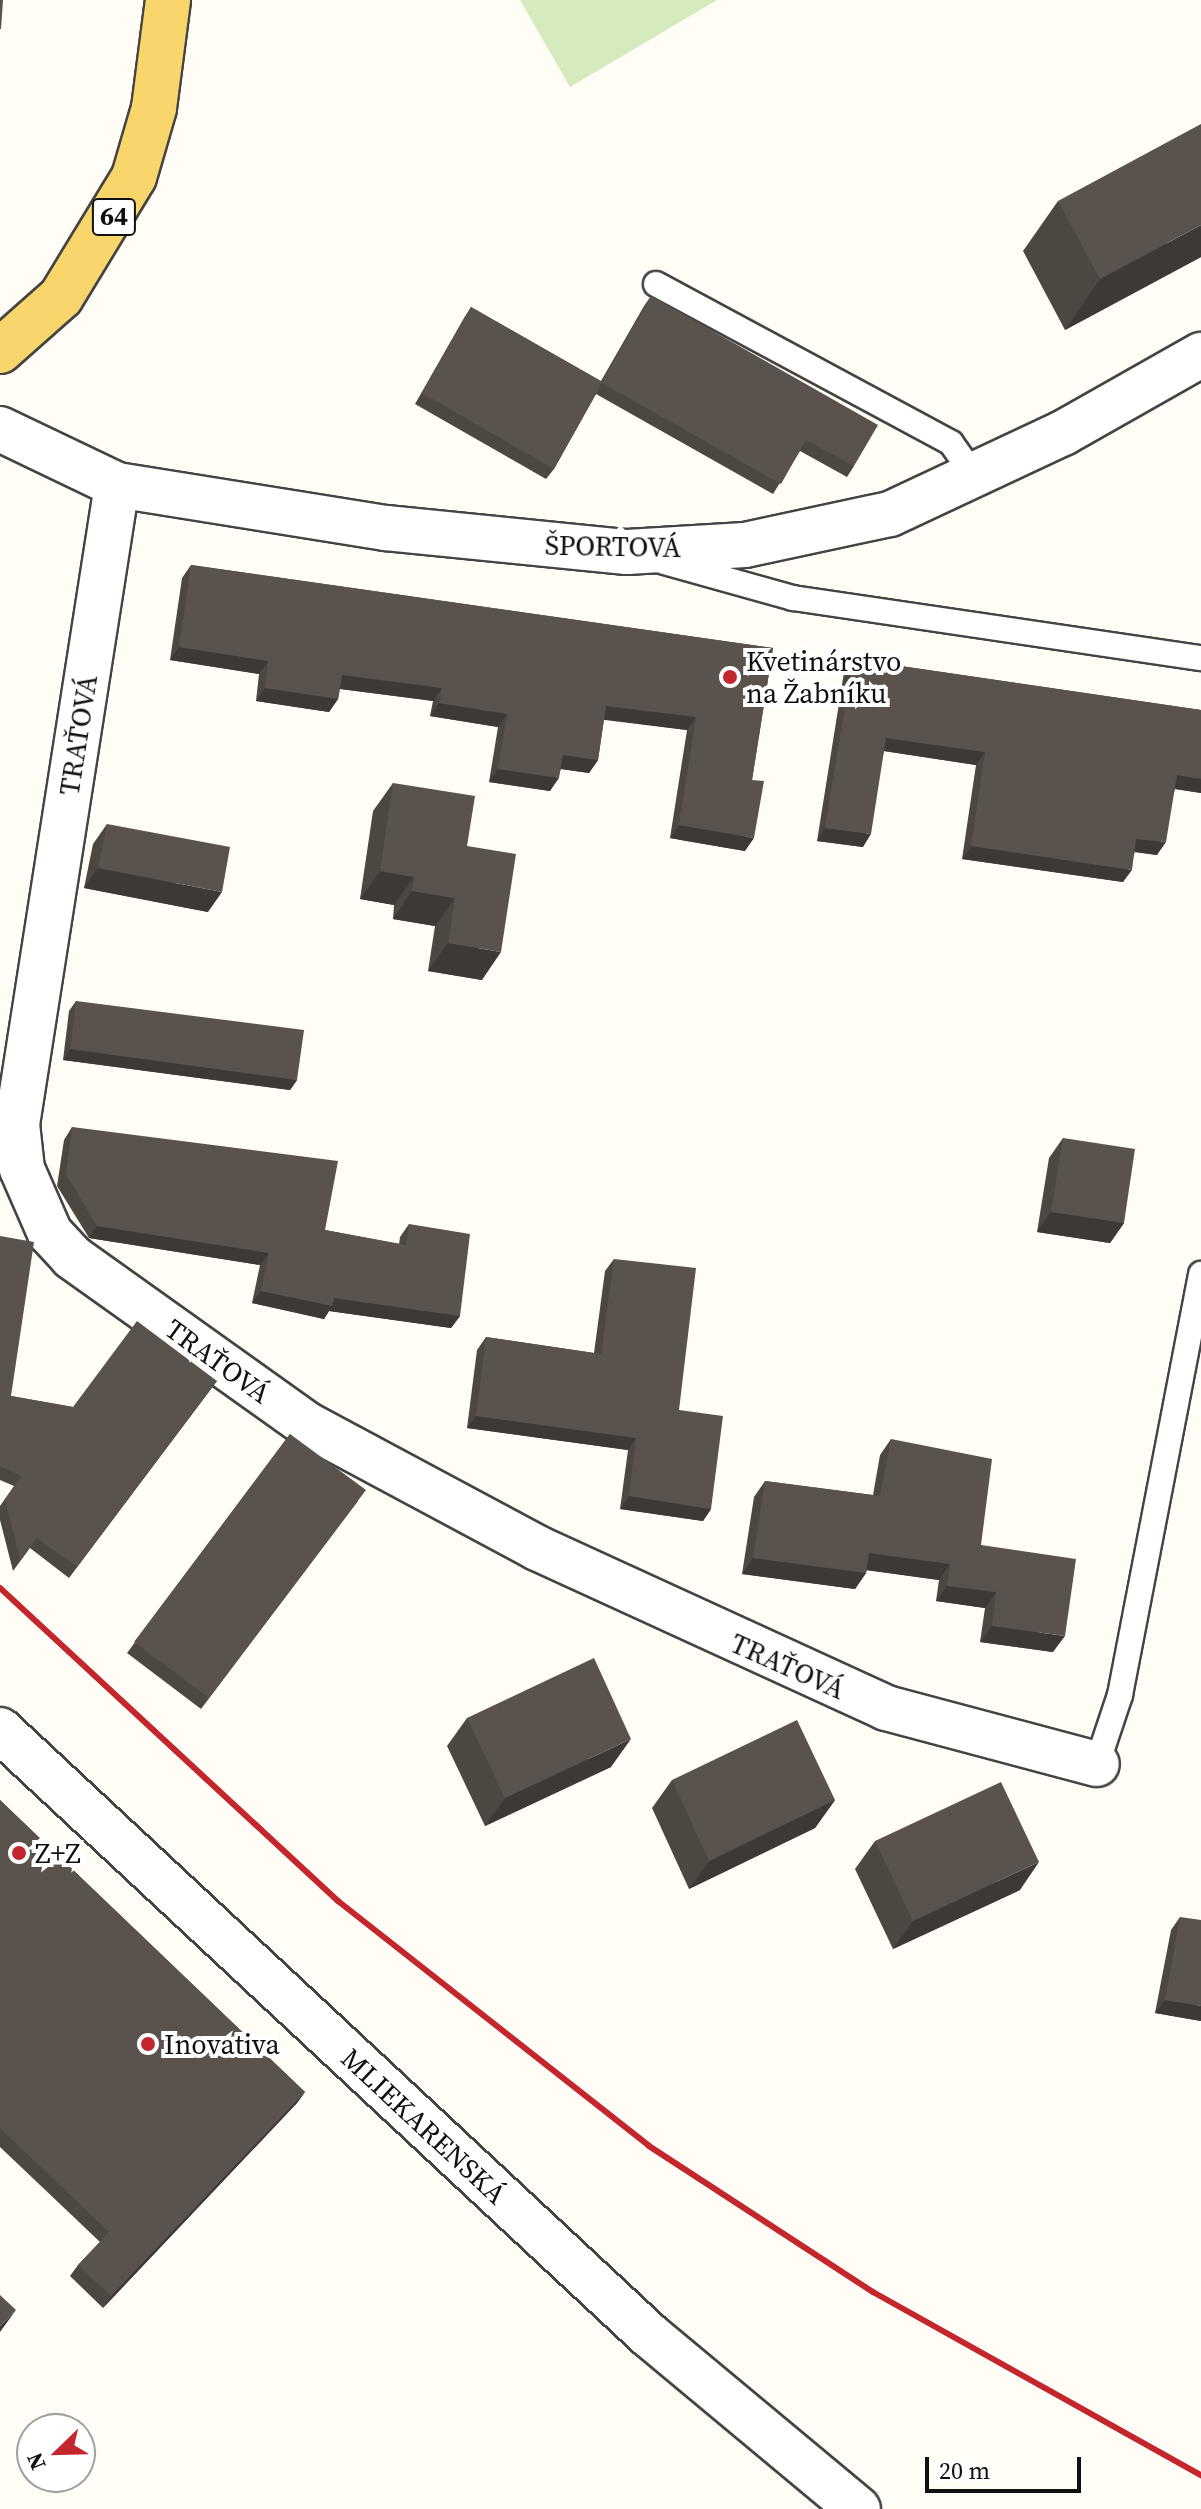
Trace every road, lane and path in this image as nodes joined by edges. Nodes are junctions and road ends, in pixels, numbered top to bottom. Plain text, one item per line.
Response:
1 (168, 0) edge
2 (656, 284) dead end
3 (0, 351) edge
4 (1201, 355) edge
5 (0, 429) edge
6 (976, 478) junction
7 (117, 485) junction
8 (627, 552) junction
9 (1201, 658) edge
10 (1201, 1274) edge
11 (0, 1730) edge
12 (1097, 1764) joint
13 (858, 2509) edge

1 - 3 main road, 64
2 - 6 lane
4 - 6 street, ŠPORTOVÁ
5 - 7 street, ŠPORTOVÁ
6 - 8 street, ŠPORTOVÁ
7 - 8 street, ŠPORTOVÁ
7 - 12 street, TRAŤOVÁ
8 - 9 lane
10 - 12 lane
11 - 13 street, MLIEKARENSKÁ

